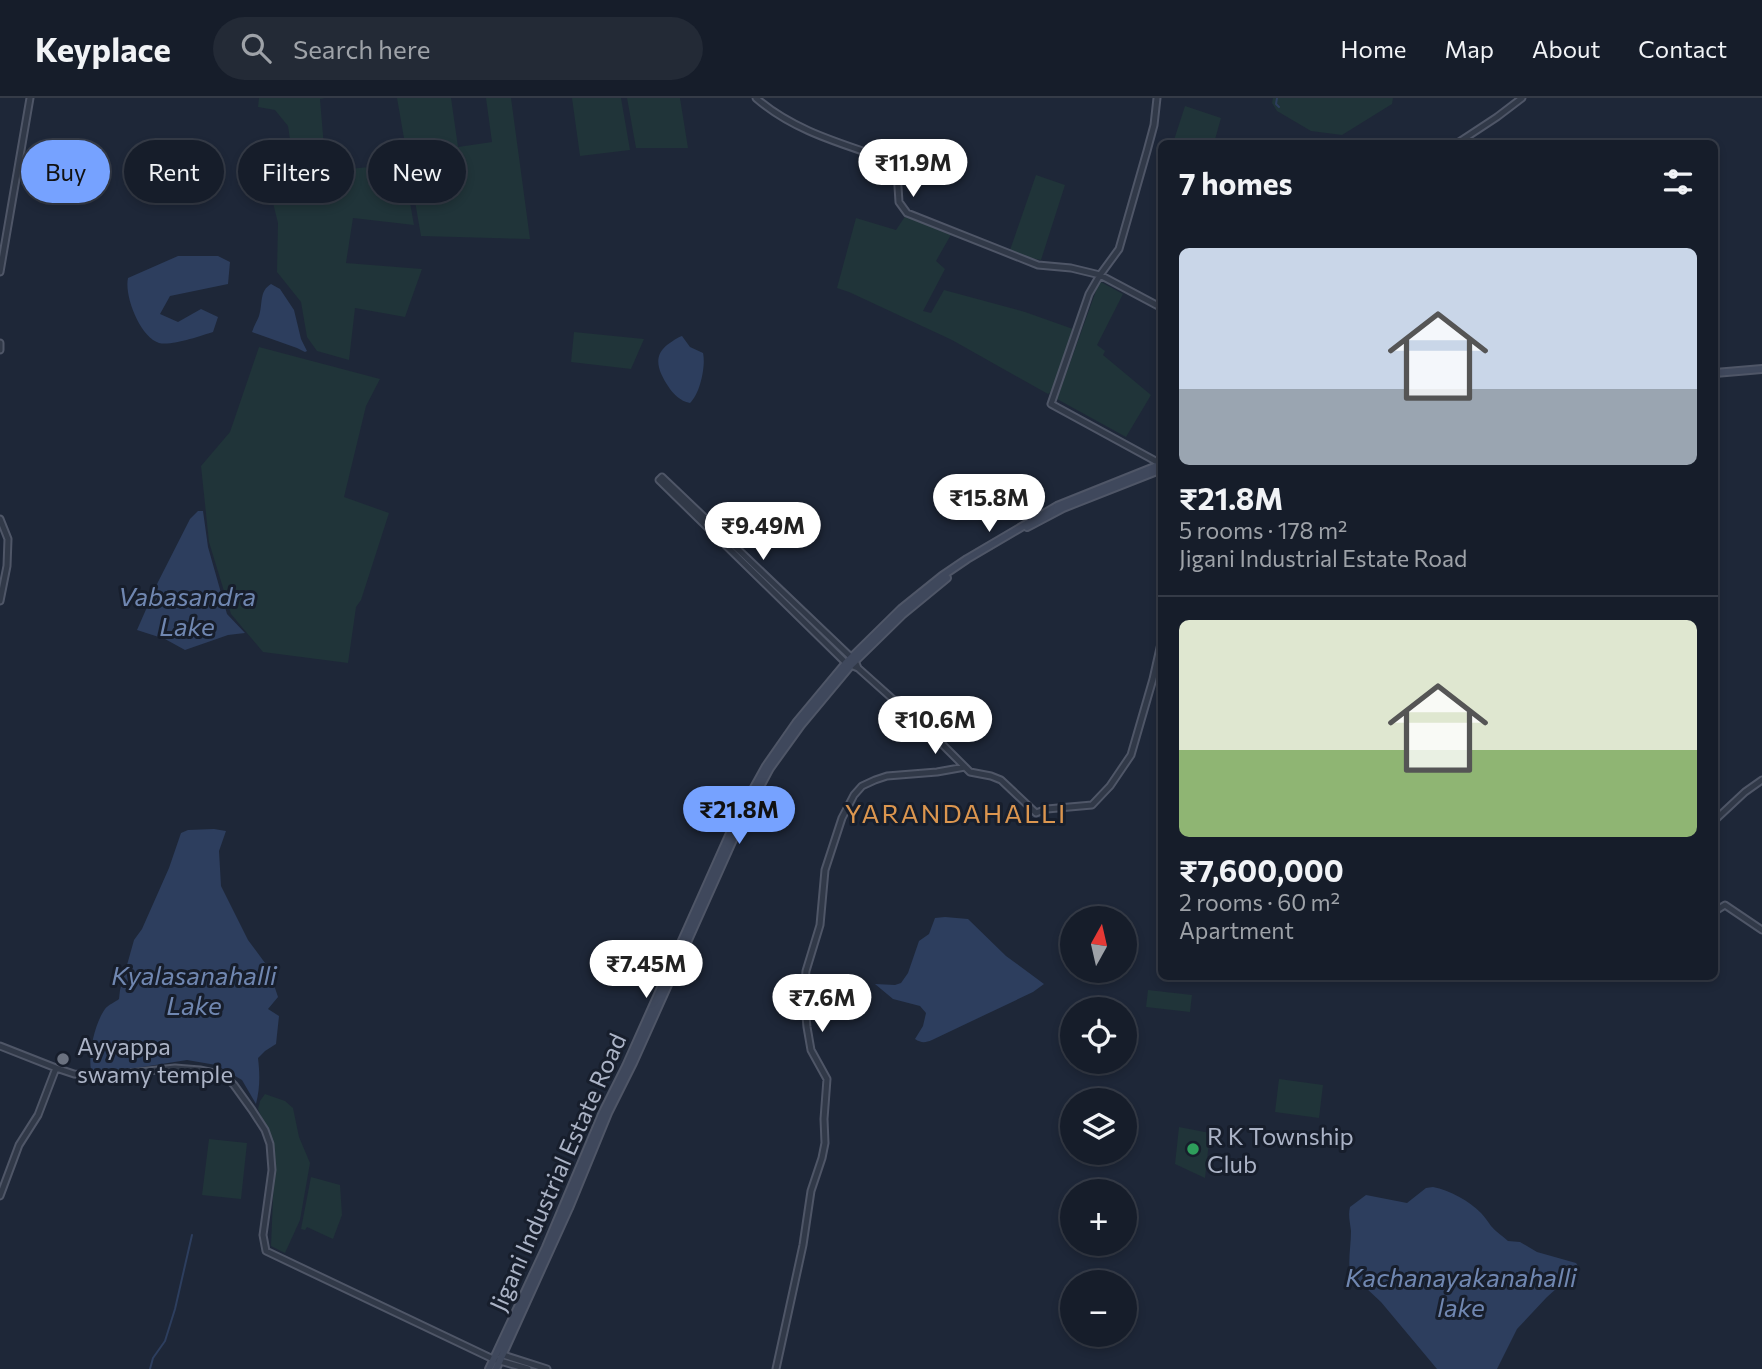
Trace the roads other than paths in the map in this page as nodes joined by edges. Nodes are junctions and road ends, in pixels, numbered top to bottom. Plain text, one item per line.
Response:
1 (30, 98) edge
2 (756, 98) edge
3 (1157, 98) edge
4 (1522, 98) edge
5 (1462, 140) edge
6 (0, 272) edge
7 (1100, 275) junction
8 (1158, 306) edge
9 (0, 343) edge
10 (0, 350) edge
11 (1762, 369) edge
12 (1718, 373) edge
13 (1158, 464) edge
14 (1158, 468) edge
15 (661, 479) dead end
16 (0, 519) edge
17 (0, 601) edge
18 (1158, 657) edge
19 (852, 663) junction
20 (965, 767) junction
21 (1762, 780) edge
22 (1718, 817) edge
23 (1718, 909) edge
24 (1762, 930) edge
25 (0, 1046) edge
26 (56, 1068) junction
27 (0, 1196) edge
28 (496, 1356) junction
29 (489, 1369) edge
30 (496, 1369) edge
31 (528, 1369) edge
32 (547, 1369) edge
33 (776, 1369) edge

1 - 6 street
2 - 7 street
3 - 7 street
4 - 5 street
7 - 8 street
7 - 13 street
9 - 10 street
11 - 12 main road
14 - 19 main road, Jigani Industrial Estate Road
15 - 19 street
16 - 17 street
18 - 20 street
19 - 20 street
19 - 28 main road, Jigani Industrial Estate Road
20 - 33 street
21 - 22 street
23 - 24 street
25 - 26 street
26 - 27 street
26 - 28 street
28 - 29 main road, Jigani Industrial Estate Road
28 - 30 main road, Jigani Industrial Estate Road
28 - 31 street
28 - 32 street

